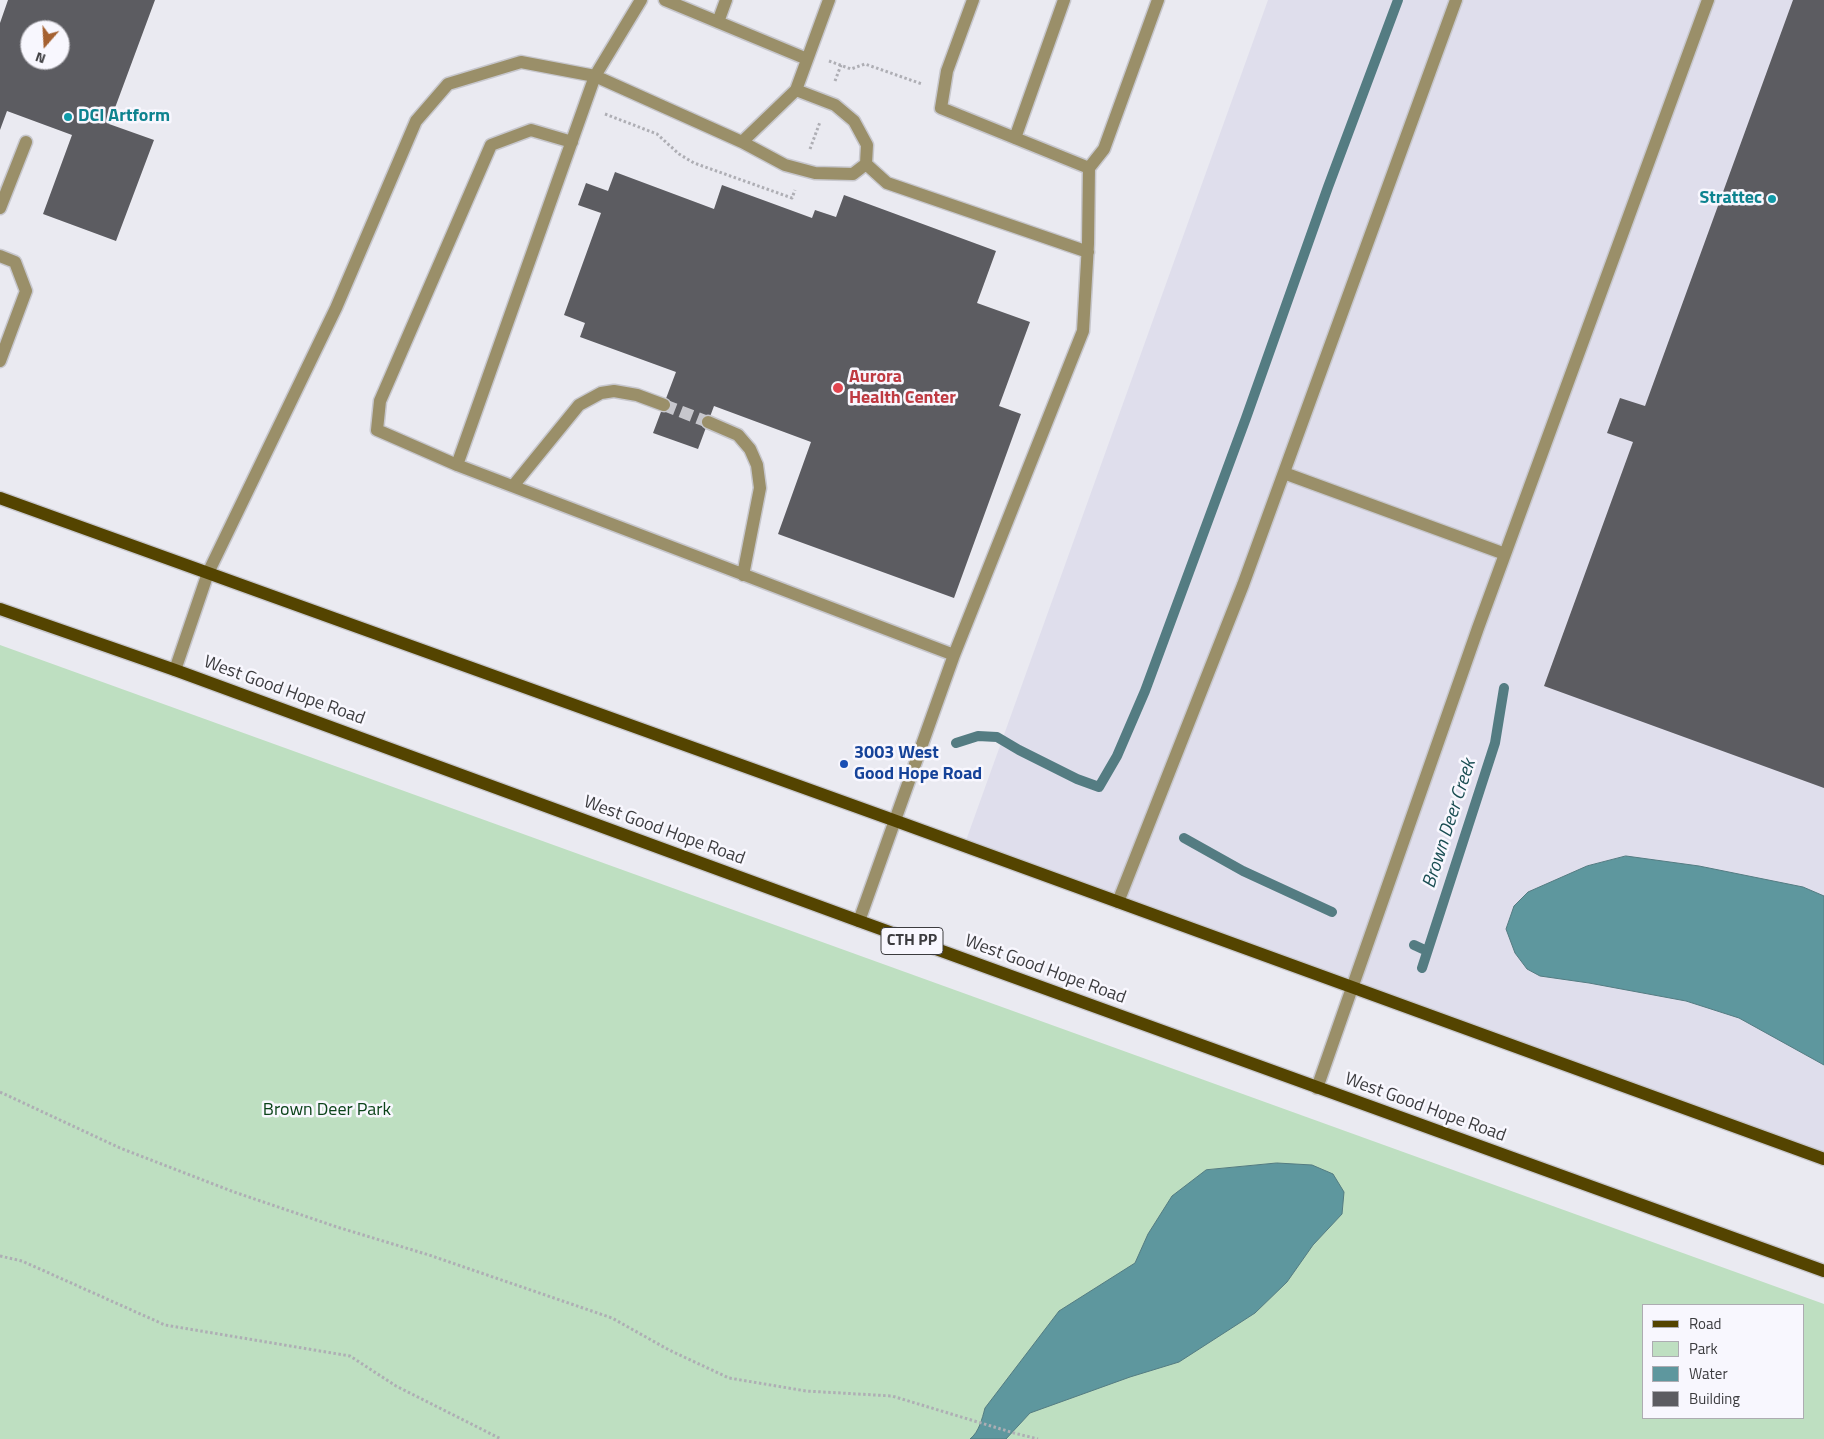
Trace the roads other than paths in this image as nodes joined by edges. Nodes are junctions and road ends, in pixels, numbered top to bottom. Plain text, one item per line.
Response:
1 (641, 0) edge
2 (665, 0) edge
3 (726, 0) edge
4 (829, 0) edge
5 (974, 0) edge
6 (1064, 0) edge
7 (1158, 0) edge
8 (1456, 0) edge
9 (1708, 0) edge
10 (718, 22) junction
11 (808, 56) junction
12 (595, 76) junction
13 (796, 90) junction
14 (1015, 138) junction
15 (26, 142) dead end
16 (572, 142) junction
17 (742, 142) junction
18 (866, 164) junction
19 (1089, 168) junction
20 (0, 208) edge
21 (1088, 252) junction
22 (0, 256) edge
23 (0, 362) edge
24 (664, 405) tunnel mouth
25 (708, 422) tunnel mouth
26 (457, 464) junction
27 (1284, 473) junction
28 (513, 486) junction
29 (0, 498) edge
30 (1505, 554) junction
31 (208, 573) junction
32 (744, 575) junction
33 (0, 609) edge
34 (954, 655) junction
35 (175, 670) junction
36 (896, 821) junction
37 (1118, 902) junction
38 (859, 922) junction
39 (1352, 988) junction
40 (1317, 1088) junction
41 (1824, 1159) edge
42 (1824, 1271) edge

1 - 12 lane
2 - 10 lane
3 - 10 lane
4 - 11 lane
5 - 14 lane
6 - 14 lane
7 - 19 lane
8 - 27 lane
9 - 30 lane
10 - 11 lane
11 - 13 lane
12 - 16 lane
12 - 17 lane
12 - 31 lane
13 - 17 lane
13 - 18 lane
14 - 19 lane
15 - 20 lane
16 - 26 lane
16 - 26 lane
17 - 18 lane
18 - 21 lane
19 - 21 lane
21 - 34 lane
22 - 23 lane
24 - 28 lane
25 - 32 lane
26 - 28 lane
27 - 30 lane
27 - 37 lane
28 - 32 lane
29 - 31 main road
30 - 39 lane
31 - 35 lane
31 - 36 main road
32 - 34 lane
33 - 35 main road, West Good Hope Road / CTH PP
34 - 36 lane
35 - 38 main road, West Good Hope Road / CTH PP
36 - 37 main road
36 - 38 lane
37 - 39 main road
38 - 40 main road, West Good Hope Road / CTH PP
39 - 40 lane
39 - 41 main road
40 - 42 main road, West Good Hope Road / CTH PP

